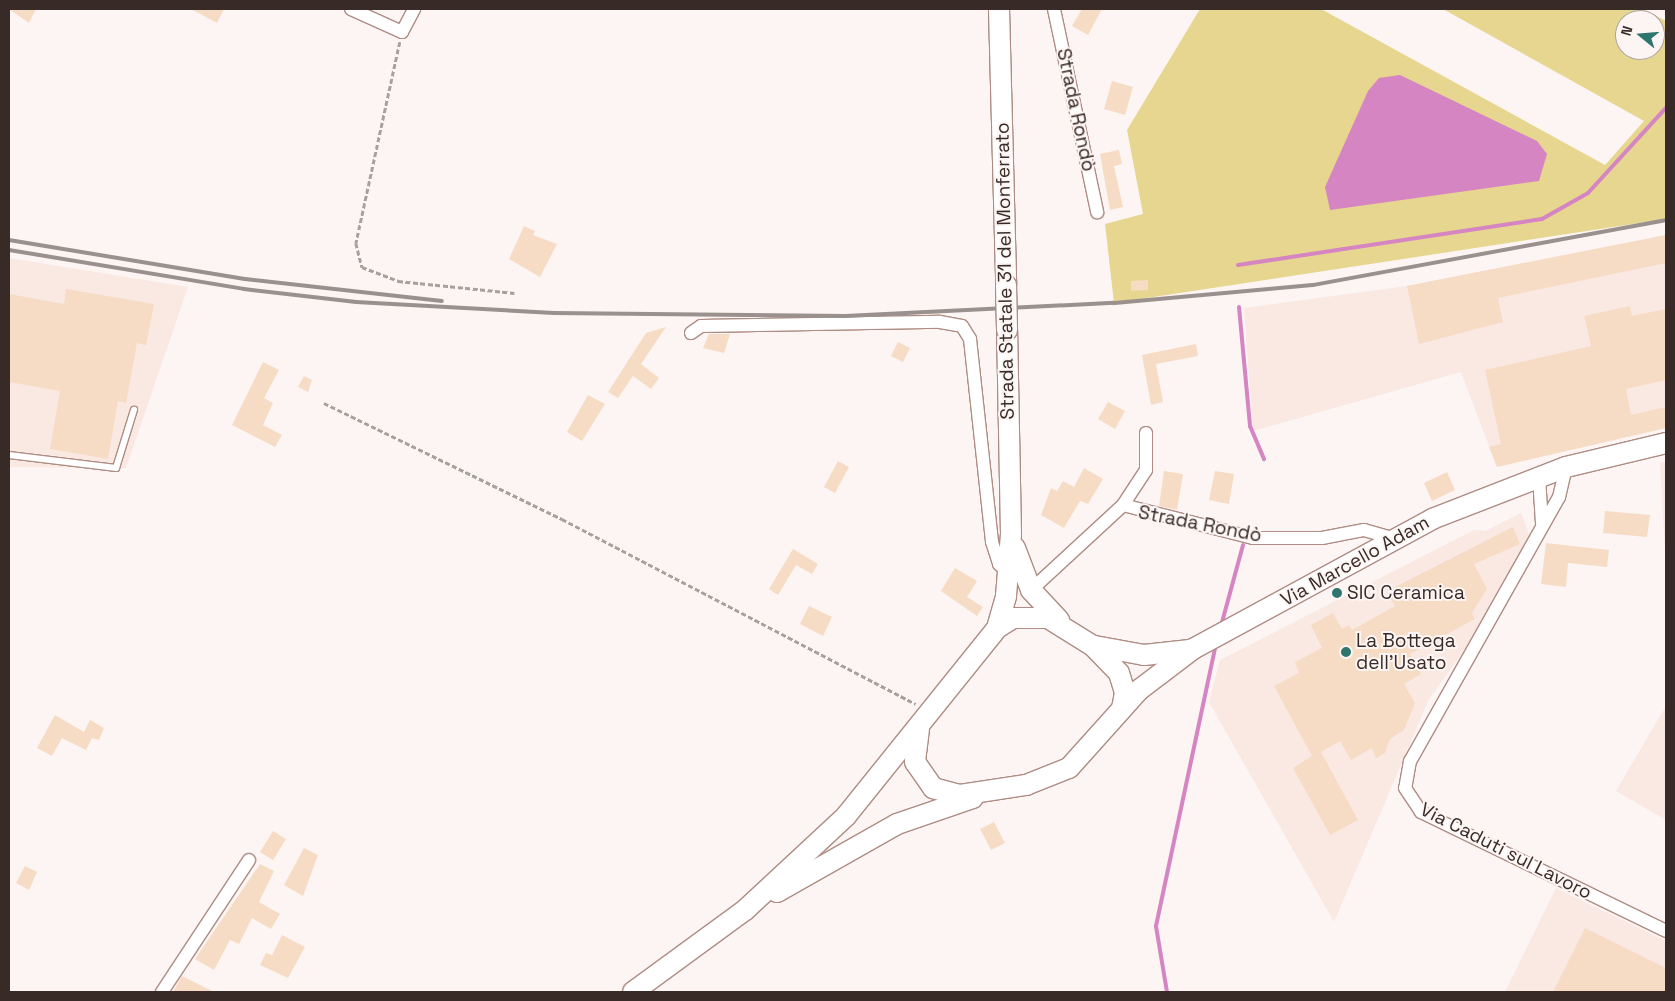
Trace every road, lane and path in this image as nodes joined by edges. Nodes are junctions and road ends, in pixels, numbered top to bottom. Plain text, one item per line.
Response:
1 (351, 9) edge
2 (414, 9) edge
3 (999, 9) edge
4 (1054, 9) edge
5 (402, 32) junction
6 (1097, 212) dead end
7 (514, 293) dead end
8 (691, 333) dead end
9 (324, 403) dead end
10 (134, 410) dead end
11 (1146, 433) dead end
12 (1666, 443) edge
13 (9, 455) edge
14 (1566, 468) junction
15 (1539, 477) junction
16 (1123, 505) junction
17 (1542, 526) junction
18 (1395, 539) junction
19 (1022, 582) junction
20 (1064, 624) junction
21 (996, 628) junction
22 (1093, 646) junction
23 (1198, 647) junction
24 (1122, 708) junction
25 (933, 713) junction
26 (919, 729) junction
27 (981, 794) junction
28 (248, 860) dead end
29 (744, 910) junction
30 (1666, 932) edge
31 (162, 992) edge
32 (632, 992) edge

1 - 5 street
2 - 5 street
3 - 19 main road, Strada Statale 31 del Monferrato, bridge
4 - 6 street, Strada Rondò
5 - 7 path
8 - 19 street
9 - 25 path
10 - 13 lane
11 - 16 street, Strada Rondò
12 - 14 main road, Via Marcello Adam
14 - 15 main road, Via Marcello Adam
14 - 17 street, Via Caduti sul Lavoro
15 - 17 street
15 - 18 main road, Via Marcello Adam
16 - 18 street, Strada Rondò
16 - 19 street, Strada Rondò
17 - 30 street, Via Caduti sul Lavoro
18 - 23 main road, Via Marcello Adam
19 - 20 main road, Strada Statale 31 del Monferrato
19 - 21 main road, Strada Statale 31 del Monferrato
20 - 21 main road
20 - 22 main road, Strada Statale 31 del Monferrato
21 - 25 main road
22 - 23 main road, Via Marcello Adam
22 - 24 main road, Strada Statale 31 del Monferrato
23 - 24 main road, Via Marcello Adam
24 - 27 main road, Via Marcello Adam
25 - 26 main road
26 - 27 main road
26 - 29 main road
27 - 29 main road
28 - 31 street
29 - 32 main road

